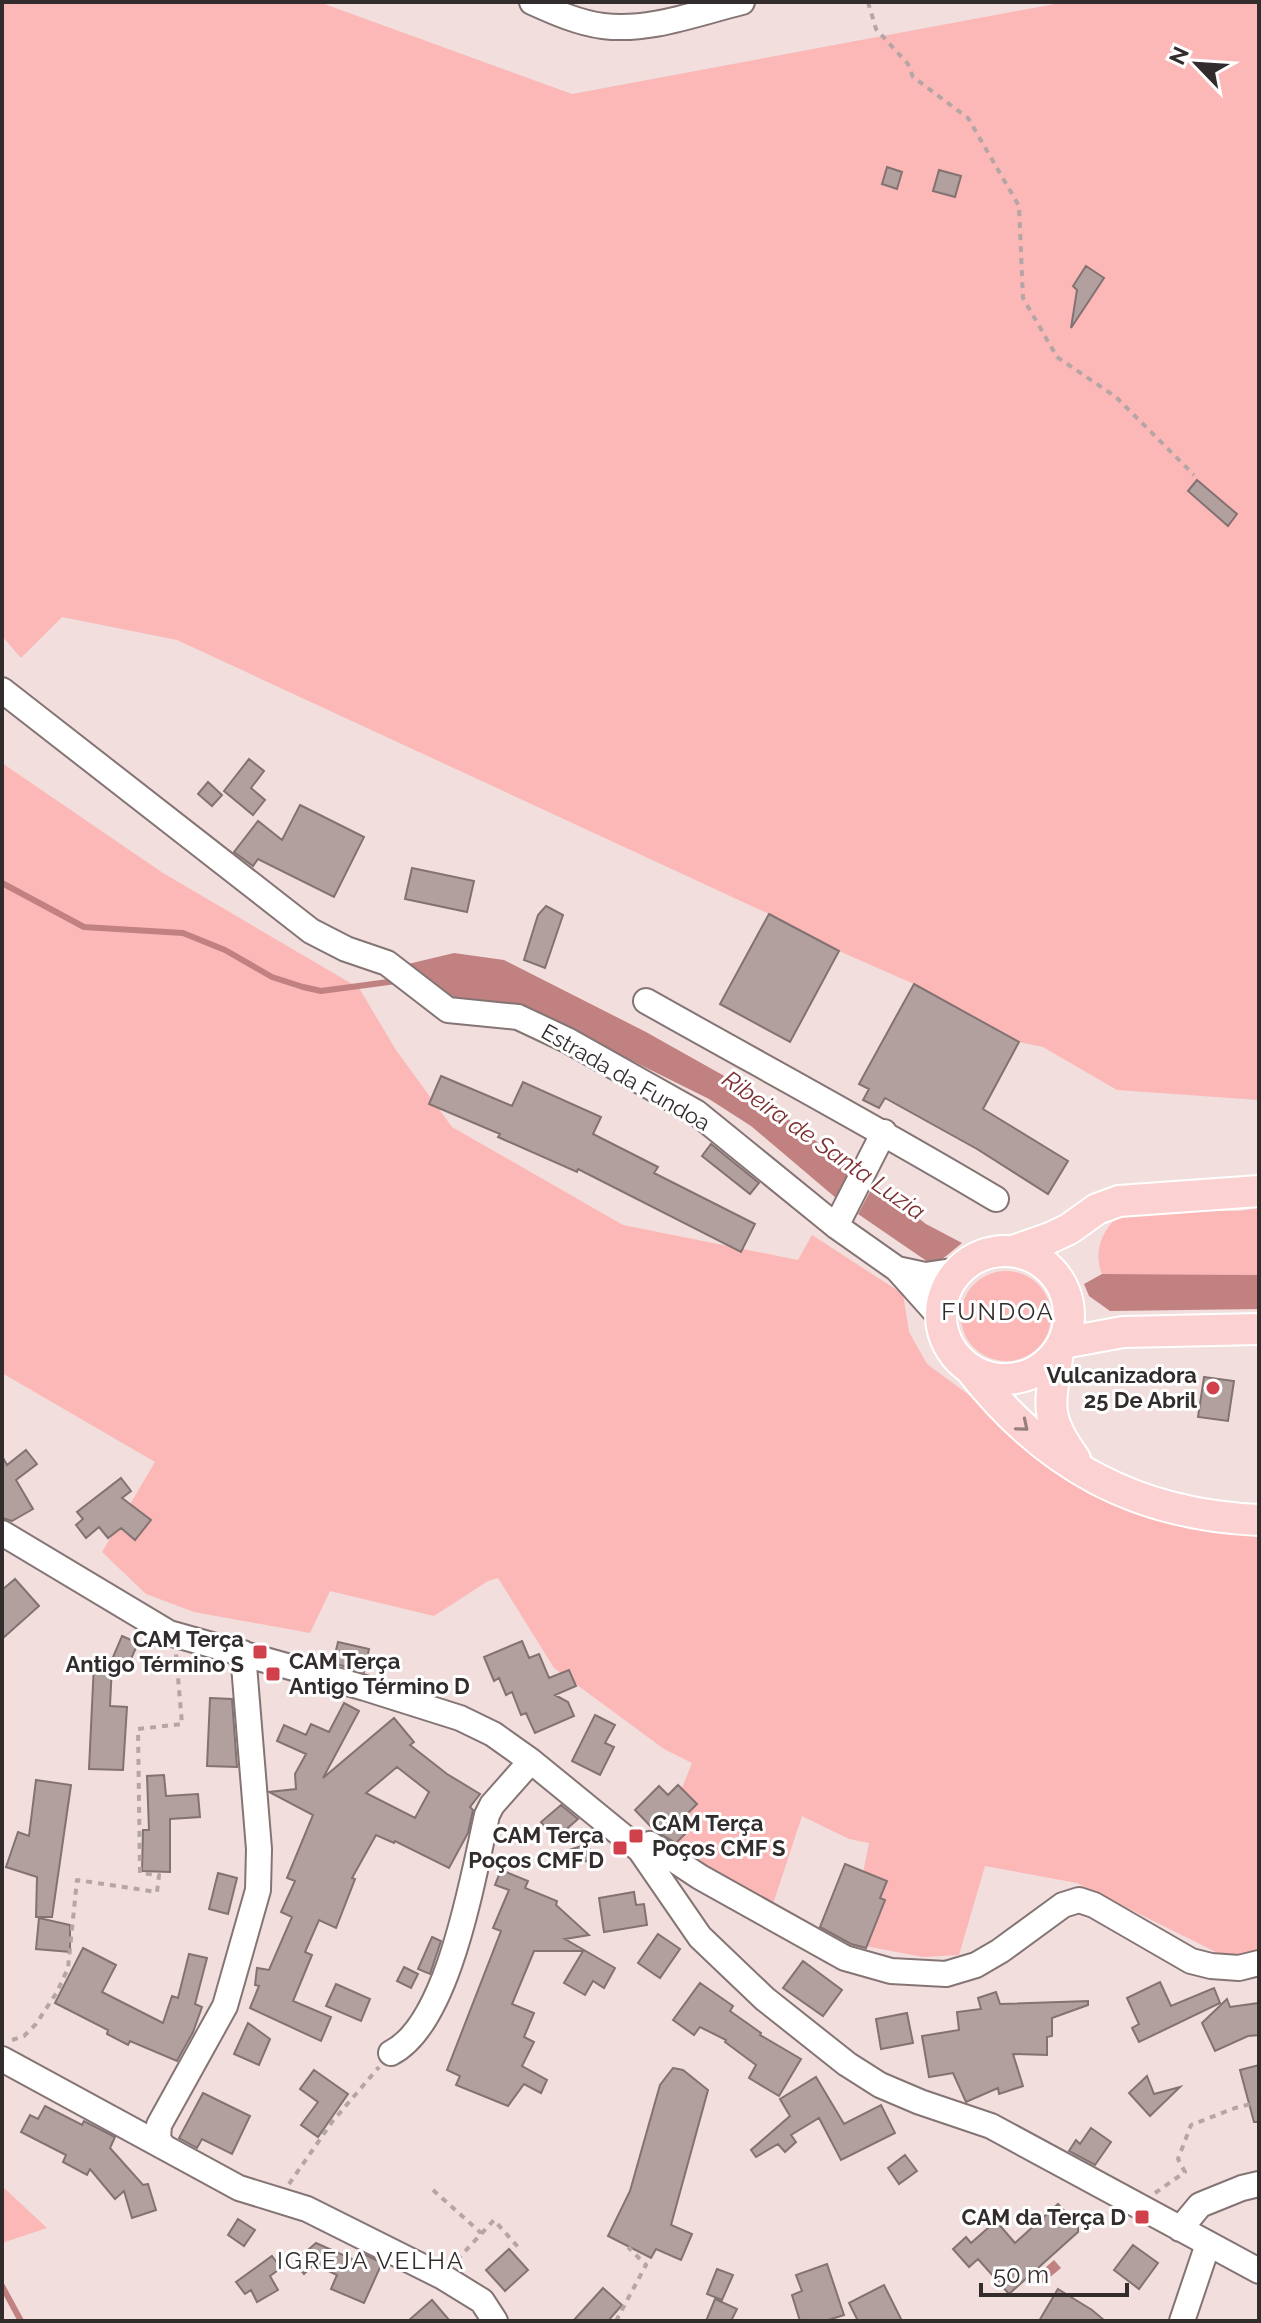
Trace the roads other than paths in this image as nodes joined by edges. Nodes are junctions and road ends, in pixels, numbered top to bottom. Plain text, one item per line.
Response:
1 (532, 2) edge
2 (742, 2) edge
3 (2, 690) edge
4 (646, 1001) dead end
5 (884, 1132) junction
6 (1259, 1191) edge
7 (996, 1199) dead end
8 (842, 1216) junction
9 (1086, 1217) junction
10 (999, 1252) junction
11 (897, 1269) junction
12 (955, 1275) junction
13 (1065, 1291) junction
14 (940, 1317) junction
15 (1259, 1329) edge
16 (1123, 1332) junction
17 (1061, 1347) junction
18 (971, 1370) junction
19 (1085, 1472) junction
20 (1259, 1520) edge
21 (2, 1533) edge
22 (243, 1653) junction
23 (531, 1761) junction
24 (640, 1850) junction
25 (1259, 1963) edge
26 (3, 2048) edge
27 (391, 2053) road end
28 (163, 2146) junction
29 (1259, 2184) edge
30 (1180, 2229) junction
31 (1208, 2244) junction
32 (1259, 2271) edge
33 (495, 2321) edge
34 (1182, 2321) edge

1 - 2 street
3 - 8 street, Estrada da Fundoa
4 - 5 street
5 - 7 street
5 - 8 street
6 - 9 main road
8 - 11 street, Estrada da Fundoa
9 - 10 main road
9 - 13 main road
10 - 12 main road
10 - 13 main road
11 - 12 street
11 - 14 street, Estrada da Fundoa
12 - 14 main road
13 - 16 main road
13 - 17 main road
14 - 18 main road
15 - 16 main road
16 - 17 main road
17 - 18 main road
17 - 19 main road
18 -> 19 main road
19 - 20 main road
21 - 22 street
22 - 23 street
22 - 28 street
23 - 24 street
23 - 27 street
24 - 25 street
24 - 30 street
26 - 28 street
28 - 33 street
29 - 30 street
30 - 31 street
31 - 32 street
31 - 34 street

